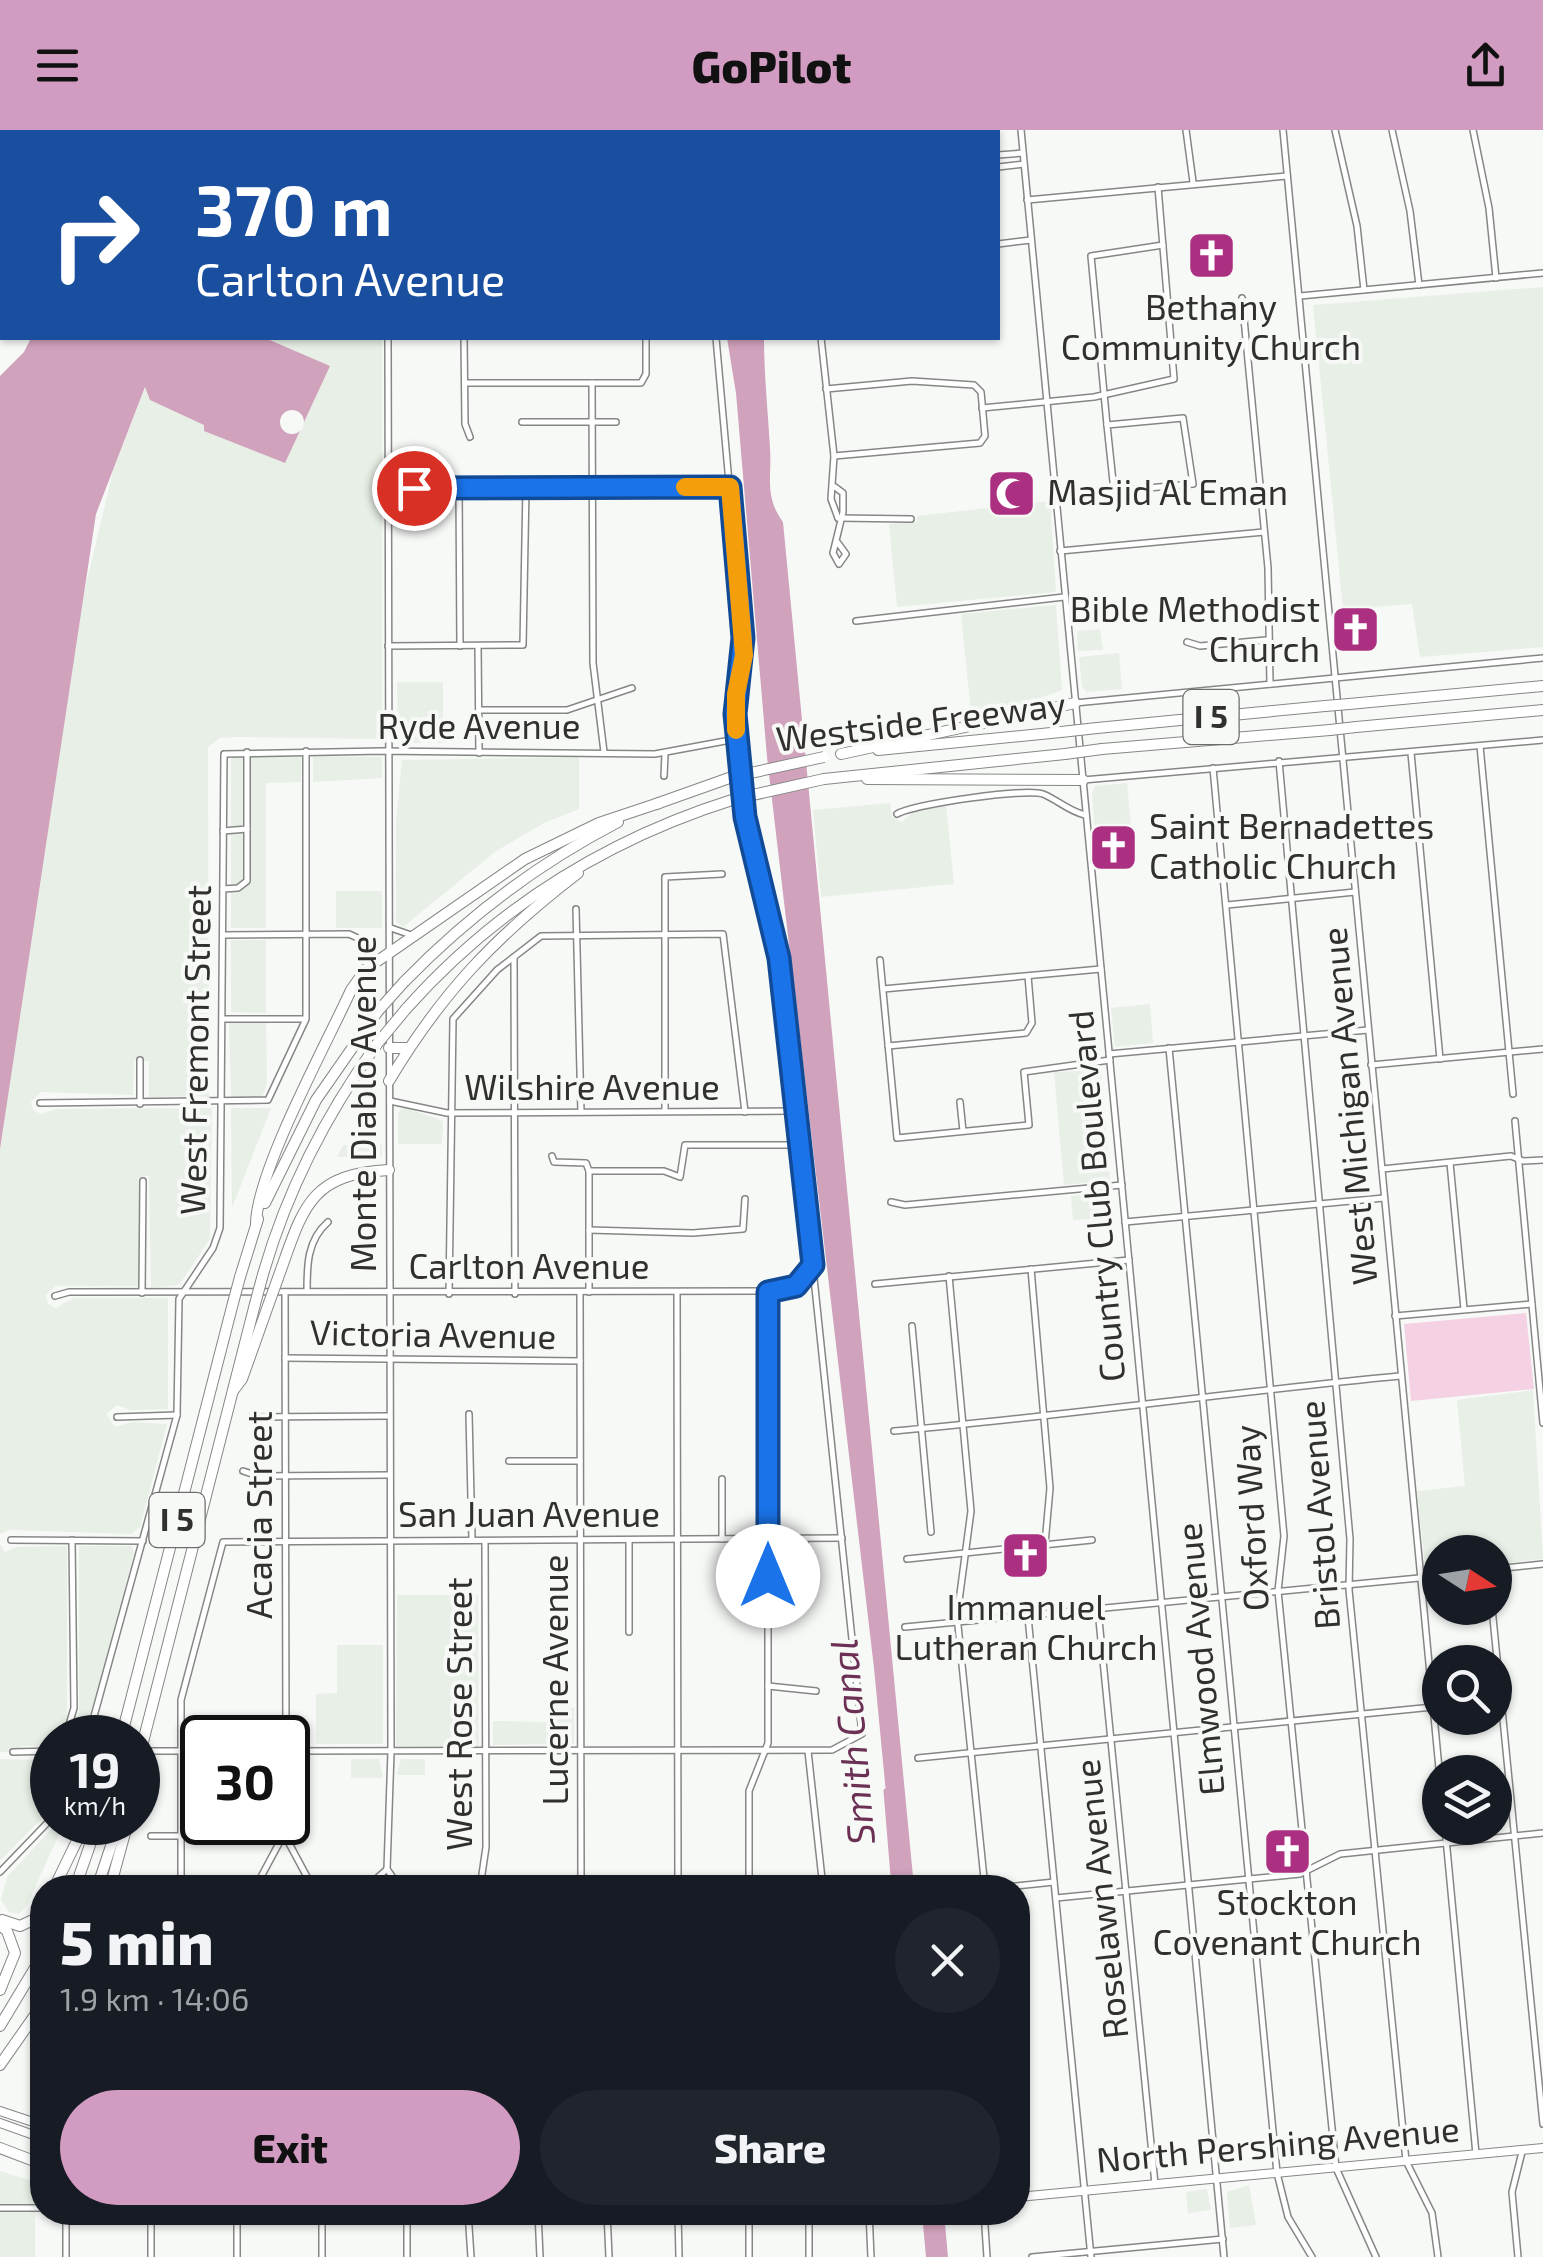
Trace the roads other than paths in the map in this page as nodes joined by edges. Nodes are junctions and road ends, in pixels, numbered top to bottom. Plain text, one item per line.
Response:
1 (1020, 130) edge
2 (1186, 130) edge
3 (1283, 130) edge
4 (1335, 130) edge
5 (1392, 130) edge
6 (1473, 130) edge
7 (1023, 153) junction
8 (1000, 155) edge
9 (1024, 164) junction
10 (1000, 166) edge
11 (1287, 176) junction
12 (1193, 182) junction
13 (1158, 187) junction
14 (1027, 200) junction
15 (1031, 240) junction
16 (1000, 244) edge
17 (1163, 245) junction
18 (1543, 273) edge
19 (1496, 278) junction
20 (1419, 285) junction
21 (1364, 290) junction
22 (1300, 296) junction
23 (1242, 298) dead end
24 (388, 340) edge
25 (464, 340) edge
26 (646, 340) edge
27 (716, 340) edge
28 (821, 340) edge
29 (465, 383) junction
30 (592, 383) junction
31 (826, 389) junction
32 (1103, 395) junction
33 (1046, 402) junction
34 (982, 408) junction
35 (522, 422) dead end
36 (592, 422) junction
37 (616, 422) dead end
38 (1106, 426) junction
39 (470, 437) dead end
40 (834, 456) junction
41 (592, 487) junction
42 (730, 487) junction
43 (835, 487) junction
44 (387, 488) junction
45 (460, 488) junction
46 (526, 488) junction
47 (837, 504) junction
48 (899, 511) dead end
49 (838, 518) junction
50 (911, 519) dead end
51 (900, 520) junction
52 (1264, 532) junction
53 (838, 543) dead end
54 (1060, 552) junction
55 (1064, 597) junction
56 (856, 620) dead end
57 (1266, 640) junction
58 (1187, 642) dead end
59 (388, 646) junction
60 (460, 646) junction
61 (478, 646) junction
62 (1543, 658) edge
63 (1336, 678) junction
64 (1270, 684) junction
65 (1543, 686) edge
66 (632, 688) dead end
67 (599, 698) junction
68 (1076, 703) junction
69 (479, 710) junction
70 (1543, 710) edge
71 (737, 739) junction
72 (1543, 740) edge
73 (1480, 746) junction
74 (306, 751) junction
75 (247, 752) junction
76 (390, 752) junction
77 (604, 752) junction
78 (1411, 752) junction
79 (479, 753) junction
80 (664, 753) junction
81 (841, 754) junction
82 (1342, 756) junction
83 (223, 758) joint
84 (1278, 762) junction
85 (1213, 768) junction
86 (664, 776) dead end
87 (851, 777) junction
88 (1083, 780) junction
89 (659, 803) junction
90 (897, 814) dead end
91 (1086, 816) junction
92 (247, 829) junction
93 (223, 830) junction
94 (606, 851) junction
95 (722, 874) dead end
96 (223, 888) junction
97 (1355, 892) junction
98 (1291, 898) junction
99 (1227, 905) junction
100 (576, 909) dead end
101 (389, 926) junction
102 (307, 934) junction
103 (411, 934) junction
104 (580, 934) junction
105 (665, 934) junction
106 (223, 935) junction
107 (362, 940) dead end
108 (389, 948) junction
109 (514, 955) junction
110 (880, 960) dead end
111 (1101, 969) junction
112 (1028, 976) junction
113 (883, 988) junction
114 (223, 1019) junction
115 (306, 1019) junction
116 (1368, 1030) junction
117 (1303, 1036) junction
118 (1238, 1042) junction
119 (888, 1046) junction
120 (409, 1047) junction
121 (389, 1048) junction
122 (1169, 1048) junction
123 (1543, 1049) edge
124 (1508, 1052) junction
125 (1109, 1057) junction
126 (1440, 1059) junction
127 (140, 1060) dead end
128 (1372, 1065) junction
129 (389, 1081) junction
130 (1512, 1094) dead end
131 (390, 1101) junction
132 (40, 1102) dead end
133 (960, 1102) dead end
134 (140, 1104) junction
135 (223, 1104) junction
136 (796, 1111) junction
137 (514, 1112) junction
138 (581, 1112) junction
139 (665, 1112) junction
140 (745, 1112) junction
141 (452, 1113) junction
142 (1515, 1122) dead end
143 (963, 1131) junction
144 (800, 1146) junction
145 (552, 1156) dead end
146 (1519, 1159) junction
147 (1543, 1160) edge
148 (1450, 1162) junction
149 (1382, 1169) junction
150 (389, 1170) junction
151 (589, 1171) junction
152 (143, 1181) dead end
153 (1122, 1185) junction
154 (1384, 1198) junction
155 (745, 1199) dead end
156 (891, 1202) dead end
157 (1319, 1204) junction
158 (1254, 1210) junction
159 (1185, 1217) junction
160 (256, 1222) junction
161 (328, 1222) dead end
162 (1125, 1222) junction
163 (589, 1230) junction
164 (1129, 1260) junction
165 (813, 1265) junction
166 (1030, 1269) junction
167 (949, 1276) junction
168 (876, 1284) dead end
169 (182, 1292) junction
170 (285, 1292) junction
171 (307, 1292) junction
172 (580, 1292) junction
173 (589, 1292) junction
174 (677, 1292) junction
175 (768, 1292) junction
176 (142, 1293) junction
177 (389, 1293) junction
178 (449, 1294) junction
179 (515, 1294) junction
180 (55, 1296) dead end
181 (1533, 1304) junction
182 (1464, 1310) junction
183 (1395, 1316) junction
184 (912, 1326) dead end
185 (285, 1358) junction
186 (389, 1360) junction
187 (580, 1361) junction
188 (1400, 1376) junction
189 (1336, 1382) junction
190 (1270, 1388) junction
191 (1202, 1395) junction
192 (229, 1396) junction
193 (1143, 1407) junction
194 (469, 1414) dead end
195 (177, 1415) junction
196 (251, 1416) dead end
197 (285, 1416) junction
198 (390, 1416) junction
199 (118, 1417) dead end
200 (1044, 1418) junction
201 (1543, 1423) edge
202 (963, 1425) junction
203 (922, 1429) junction
204 (894, 1431) dead end
205 (508, 1461) dead end
206 (580, 1461) junction
207 (244, 1472) dead end
208 (390, 1475) junction
209 (285, 1476) junction
210 (722, 1479) dead end
211 (932, 1532) dead end
212 (842, 1538) junction
213 (722, 1539) junction
214 (768, 1539) junction
215 (805, 1539) junction
216 (11, 1540) dead end
217 (72, 1540) junction
218 (144, 1540) junction
219 (285, 1540) junction
220 (390, 1540) junction
221 (472, 1540) junction
222 (485, 1540) junction
223 (580, 1540) junction
224 (629, 1540) junction
225 (678, 1540) junction
226 (1092, 1540) dead end
227 (1045, 1544) junction
228 (966, 1552) junction
229 (907, 1559) dead end
230 (1543, 1564) edge
231 (1512, 1567) edge
232 (1419, 1578) junction
233 (1422, 1578) edge
234 (1348, 1584) junction
235 (1278, 1591) junction
236 (805, 1595) dead end
237 (1220, 1596) junction
238 (1162, 1603) junction
239 (1098, 1610) junction
240 (1028, 1616) junction
241 (958, 1624) junction
242 (1494, 1625) edge
243 (905, 1628) dead end
244 (629, 1632) dead end
245 (1426, 1645) edge
246 (768, 1686) junction
247 (816, 1691) dead end
248 (1422, 1708) edge
249 (1361, 1714) junction
250 (72, 1715) edge
251 (95, 1715) edge
252 (128, 1715) edge
253 (150, 1715) edge
254 (182, 1715) edge
255 (286, 1715) edge
256 (1291, 1721) junction
257 (1232, 1727) junction
258 (1174, 1733) junction
259 (1110, 1739) junction
260 (1041, 1746) junction
261 (808, 1750) junction
262 (310, 1751) edge
263 (580, 1751) junction
264 (678, 1751) junction
265 (766, 1751) junction
266 (13, 1752) dead end
267 (30, 1752) edge
268 (390, 1752) junction
269 (486, 1752) junction
270 (970, 1753) junction
271 (918, 1758) dead end
272 (1543, 1833) edge
273 (1514, 1836) junction
274 (30, 1841) edge
275 (75, 1845) edge
276 (90, 1845) edge
277 (111, 1845) edge
278 (122, 1845) edge
279 (181, 1845) edge
280 (278, 1845) edge
281 (290, 1845) edge
282 (1425, 1845) edge
283 (1446, 1845) edge
284 (1374, 1850) junction
285 (387, 1870) junction
286 (1306, 1870) junction
287 (0, 1872) edge
288 (60, 1875) edge
289 (80, 1875) edge
290 (101, 1875) edge
291 (114, 1875) edge
292 (181, 1875) edge
293 (262, 1875) edge
294 (306, 1875) edge
295 (381, 1875) edge
296 (391, 1875) edge
297 (483, 1875) edge
298 (581, 1875) edge
299 (678, 1875) edge
300 (748, 1875) edge
301 (822, 1875) edge
302 (984, 1875) edge
303 (1248, 1879) junction
304 (1054, 1882) junction
305 (1030, 1884) edge
306 (1189, 1885) junction
307 (1126, 1892) junction
308 (1056, 1898) junction
309 (30, 1922) edge
310 (2, 1925) edge
311 (30, 1976) edge
312 (0, 1990) edge
313 (30, 2021) edge
314 (0, 2026) edge
315 (0, 2065) edge
316 (0, 2113) edge
317 (30, 2121) edge
318 (0, 2124) edge
319 (1543, 2124) edge
320 (30, 2134) edge
321 (1, 2148) edge
322 (1543, 2148) edge
323 (1522, 2150) junction
324 (1476, 2154) junction
325 (30, 2159) edge
326 (1406, 2161) junction
327 (1336, 2168) junction
328 (1277, 2173) junction
329 (1217, 2179) junction
330 (1155, 2184) junction
331 (1086, 2190) junction
332 (1030, 2196) edge
333 (0, 2208) edge
334 (30, 2208) edge
335 (66, 2225) edge
336 (151, 2225) edge
337 (237, 2225) edge
338 (322, 2225) edge
339 (407, 2225) edge
340 (469, 2225) edge
341 (539, 2225) edge
342 (608, 2225) edge
343 (678, 2225) edge
344 (748, 2225) edge
345 (808, 2225) edge
346 (870, 2225) edge
347 (985, 2225) edge
348 (1222, 2239) junction
349 (1091, 2254) edge
350 (66, 2257) edge
351 (151, 2257) edge
352 (236, 2257) edge
353 (322, 2257) edge
354 (407, 2257) edge
355 (471, 2257) edge
356 (540, 2257) edge
357 (609, 2257) edge
358 (679, 2257) edge
359 (749, 2257) edge
360 (809, 2257) edge
361 (871, 2257) edge
362 (988, 2257) edge
363 (1032, 2257) edge
364 (1224, 2257) edge
365 (1312, 2257) edge
366 (1376, 2257) edge
367 (1438, 2257) edge
368 (1518, 2257) edge

1 - 7 street, Country Club Boulevard
2 - 12 street
3 - 11 street, West Michigan Avenue
4 - 21 street
5 - 20 street
6 - 19 street
7 - 8 street
7 - 9 street, Country Club Boulevard
9 - 10 street
9 - 14 street, Country Club Boulevard
11 - 12 street
11 - 22 street, West Michigan Avenue
12 - 13 street
13 - 14 street
13 - 17 street
14 - 15 street, Country Club Boulevard
15 - 16 street
15 - 33 street, Country Club Boulevard
17 - 32 street
17 - 32 street
18 - 19 street
19 - 20 street
20 - 21 street
21 - 22 street
22 - 63 street, West Michigan Avenue
23 - 52 street
24 - 44 street, Monte Diablo Avenue
25 - 29 street
26 - 30 street
27 - 42 street
28 - 31 street
29 - 30 street
29 - 39 street
30 - 36 street
31 - 34 street
31 - 40 street
32 - 33 street
32 - 38 street
33 - 34 street
33 - 54 street, Country Club Boulevard
34 - 40 street
35 - 36 street
36 - 37 street
36 - 41 street
38 - 38 street
40 - 43 street
41 - 42 street
41 - 46 street
41 - 67 street
42 - 71 street
43 - 47 street
43 - 47 street
44 - 45 street
44 - 59 street, Monte Diablo Avenue
45 - 46 street
45 - 60 street
46 - 61 street
47 - 49 street
48 - 51 street
49 - 51 street
49 - 53 street
50 - 51 street
52 - 54 street
52 - 57 street
54 - 55 street, Country Club Boulevard
55 - 56 street
55 - 68 street, Country Club Boulevard
57 - 58 street
57 - 64 street
59 - 60 street
59 - 76 street, Monte Diablo Avenue
60 - 61 street
61 - 69 street
62 - 63 street
63 - 64 street
63 - 82 street, West Michigan Avenue
64 - 68 street
65 - 81 highway, Westside Freeway / I 5, bridge
66 - 67 street
67 - 69 street
67 - 77 street
68 - 81 highway
68 - 88 street, Country Club Boulevard
69 - 79 street
70 - 87 highway, Westside Freeway / I 5, bridge
71 - 80 street, Ryde Avenue
71 - 136 street
72 - 73 street
73 - 78 street
73 - 124 street
74 - 75 street, Ryde Avenue
74 - 76 street, Ryde Avenue
74 - 102 street
75 - 83 street, Ryde Avenue
75 - 92 street
76 - 79 street, Ryde Avenue
76 - 101 street, Monte Diablo Avenue
77 - 79 street, Ryde Avenue
77 - 80 street, Ryde Avenue
78 - 82 street
78 - 126 street
80 - 86 street
81 - 89 highway, Westside Freeway / I 5, bridge
82 - 84 street
82 - 97 street, West Michigan Avenue
83 - 93 street, West Fremont Street
84 - 85 street
84 - 98 street, Bristol Avenue
85 - 88 street
85 - 99 street, Oxford Way
87 - 88 highway
87 - 94 highway, Westside Freeway / I 5, bridge
88 - 91 street, Country Club Boulevard
89 - 103 highway
89 - 160 highway, Westside Freeway / I 5, bridge
90 - 91 street
91 - 111 street, Country Club Boulevard
92 - 93 street
92 - 96 street
93 - 96 street, West Fremont Street
94 - 120 highway
94 - 192 highway, Westside Freeway / I 5, bridge
95 - 105 street
96 - 106 street, West Fremont Street
97 - 98 street
97 - 116 street, West Michigan Avenue
98 - 99 street
98 - 117 street, Bristol Avenue
99 - 118 street, Oxford Way
100 - 104 street
101 - 103 street
101 - 108 street, Monte Diablo Avenue
102 - 106 street
102 - 107 street
102 - 115 street
103 - 108 highway
104 - 105 street
104 - 109 street
104 - 138 street
105 - 139 street
105 - 140 street
106 - 114 street, West Fremont Street
108 - 121 street, Monte Diablo Avenue
108 - 160 highway
109 - 137 street
109 - 141 street
110 - 113 street
111 - 112 street
111 - 125 street, Country Club Boulevard
112 - 113 street
112 - 119 street
113 - 119 street
114 - 115 street
114 - 135 street, West Fremont Street
115 - 135 street
116 - 117 street
116 - 128 street, West Michigan Avenue
117 - 118 street
117 - 157 street, Bristol Avenue
118 - 122 street
118 - 158 street, Oxford Way
119 - 143 street
120 - 121 highway
120 - 129 highway
121 - 129 street, Monte Diablo Avenue
122 - 125 street
122 - 159 street, Elmwood Avenue
123 - 124 street
124 - 126 street
124 - 130 street
125 - 143 street
125 - 153 street, Country Club Boulevard
126 - 128 street
127 - 134 street
128 - 149 street, West Michigan Avenue
129 - 131 street, Monte Diablo Avenue
131 - 141 street, Wilshire Avenue
131 - 150 street, Monte Diablo Avenue
132 - 134 street
133 - 143 street
134 - 135 street
135 - 169 street, West Fremont Street
136 - 140 street, Wilshire Avenue
136 - 144 street
137 - 138 street, Wilshire Avenue
137 - 141 street, Wilshire Avenue
137 - 179 street
138 - 139 street, Wilshire Avenue
139 - 140 street, Wilshire Avenue
141 - 178 street
142 - 146 street
144 - 151 street
144 - 165 street
145 - 151 street
146 - 147 street
146 - 148 street
146 - 181 street
148 - 149 street
148 - 182 street
149 - 154 street, West Michigan Avenue
150 - 177 street, Monte Diablo Avenue
150 - 192 highway, bridge
151 - 163 street
152 - 176 street
153 - 156 street
153 - 162 street, Country Club Boulevard
154 - 157 street
154 - 183 street, West Michigan Avenue
155 - 163 street
157 - 158 street
157 - 189 street, Bristol Avenue
158 - 159 street
158 - 190 street, Oxford Way
159 - 162 street
159 - 191 street, Elmwood Avenue
160 - 252 highway, Westside Freeway / I 5, bridge
161 - 171 street
162 - 164 street, Country Club Boulevard
163 - 173 street
164 - 166 street
164 - 193 street, Country Club Boulevard
165 - 175 street, Carlton Avenue
165 - 212 street
166 - 167 street
166 - 200 street
167 - 168 street
167 - 202 street
169 - 170 street, Carlton Avenue
169 - 176 street, Carlton Avenue
169 - 195 street
170 - 171 street, Carlton Avenue
170 - 185 street, Acacia Street
171 - 177 street, Carlton Avenue
172 - 173 street, Carlton Avenue
172 - 179 street, Carlton Avenue
172 - 187 street, Lucerne Avenue
173 - 174 street, Carlton Avenue
174 - 175 street, Carlton Avenue
174 - 225 street
175 - 214 street
176 - 180 street, Carlton Avenue
177 - 178 street, Carlton Avenue
177 - 186 street, Monte Diablo Avenue
178 - 179 street, Carlton Avenue
181 - 182 street
181 - 201 street
182 - 183 street
183 - 188 street, West Michigan Avenue
184 - 203 street
185 - 186 street, Victoria Avenue
185 - 197 street, Acacia Street
186 - 187 street, Victoria Avenue
186 - 198 street, Monte Diablo Avenue
187 - 206 street, Lucerne Avenue
188 - 189 street
188 - 232 street, West Michigan Avenue
189 - 190 street
189 - 234 street, Bristol Avenue
190 - 191 street
190 - 235 street, Oxford Way
191 - 193 street
191 - 237 street, Elmwood Avenue
192 - 253 highway, Westside Freeway / I 5, bridge
193 - 200 street
193 - 238 street, Country Club Boulevard
194 - 221 street, West Rose Street
195 - 199 street
195 - 218 street
196 - 197 street
197 - 198 street
197 - 209 street, Acacia Street
198 - 208 street, Monte Diablo Avenue
200 - 202 street
200 - 227 street
202 - 203 street
202 - 228 street
203 - 204 street
203 - 211 street
205 - 206 street
206 - 223 street, Lucerne Avenue
207 - 209 street
208 - 209 street
208 - 220 street, Monte Diablo Avenue
209 - 219 street, Acacia Street
210 - 213 street
212 - 215 street, San Juan Avenue
212 - 261 street
213 - 214 street, San Juan Avenue
213 - 225 street, San Juan Avenue
214 - 215 street, San Juan Avenue
214 - 246 street
215 - 236 street
216 - 217 street
217 - 218 street
217 - 250 street
218 - 251 street
219 - 220 street, San Juan Avenue
219 - 254 street, San Juan Avenue
219 - 255 street, Acacia Street
220 - 221 street, San Juan Avenue
220 - 268 street, Monte Diablo Avenue
221 - 222 street, San Juan Avenue
222 - 223 street, San Juan Avenue
222 - 269 street, West Rose Street
223 - 224 street, San Juan Avenue
223 - 263 street, Lucerne Avenue
224 - 225 street, San Juan Avenue
224 - 244 street
225 - 264 street
226 - 227 street
227 - 228 street
228 - 229 street
228 - 241 street
230 - 231 street
232 - 233 street
232 - 234 street
232 - 245 street, West Michigan Avenue
234 - 235 street
234 - 249 street, Bristol Avenue
235 - 237 street
235 - 256 street, Oxford Way
237 - 238 street
237 - 257 street, Elmwood Avenue
238 - 239 street
238 - 258 street, Country Club Boulevard
239 - 240 street
239 - 259 street, Roselawn Avenue
240 - 241 street
240 - 260 street
241 - 243 street
241 - 270 street
242 - 273 street
246 - 247 street
246 - 265 street
248 - 249 street
249 - 256 street
249 - 284 street, Bristol Avenue
256 - 257 street
256 - 286 street, Oxford Way
257 - 258 street
257 - 303 street, Elmwood Avenue
258 - 259 street
258 - 306 street, Country Club Boulevard
259 - 260 street
259 - 307 street, Roselawn Avenue
260 - 270 street
260 - 304 street
261 - 265 street
261 - 301 street
262 - 268 street
263 - 264 street
263 - 269 street
263 - 298 street, Lucerne Avenue
264 - 265 street
264 - 299 street
265 - 300 street
266 - 267 street
268 - 269 street
268 - 285 street, Monte Diablo Avenue
269 - 297 street, West Rose Street
270 - 271 street
270 - 302 street
272 - 273 street
273 - 319 street
274 - 287 street
275 - 288 highway
276 - 289 highway
277 - 290 highway
278 - 291 highway
279 - 292 street
280 - 293 street
281 - 294 street
282 - 284 street
283 - 324 street
284 - 286 street
284 - 326 street, Bristol Avenue
285 - 295 street
285 - 296 street
286 - 303 street
286 - 327 street, Oxford Way
303 - 306 street
303 - 328 street, Elmwood Avenue
304 - 305 street
304 - 308 street
306 - 307 street
306 - 329 street, Country Club Boulevard
307 - 308 street
307 - 330 street, Roselawn Avenue
308 - 331 street
309 - 310 highway
310 - 312 highway
311 - 314 highway
313 - 315 highway
316 - 317 main road
318 - 320 main road
321 - 325 highway
322 - 323 main road, North Pershing Avenue
323 - 324 main road, North Pershing Avenue
323 - 368 street
324 - 326 main road, North Pershing Avenue
326 - 327 main road, North Pershing Avenue
326 - 367 street, Bristol Avenue
327 - 328 main road, North Pershing Avenue
327 - 366 street, Oxford Way
328 - 329 main road, North Pershing Avenue
328 - 365 street, Elmwood Avenue
329 - 330 main road, North Pershing Avenue
329 - 348 street, Country Club Boulevard
330 - 331 main road, North Pershing Avenue
331 - 332 main road, North Pershing Avenue
331 - 349 street
333 - 334 street
335 - 350 street
336 - 351 street
337 - 352 street
338 - 353 street
339 - 354 street
340 - 355 street
341 - 356 street
342 - 357 street
343 - 358 street
344 - 359 street
345 - 360 street
346 - 361 street
347 - 362 street
348 - 349 street
348 - 364 street, Country Club Boulevard
349 - 363 street

